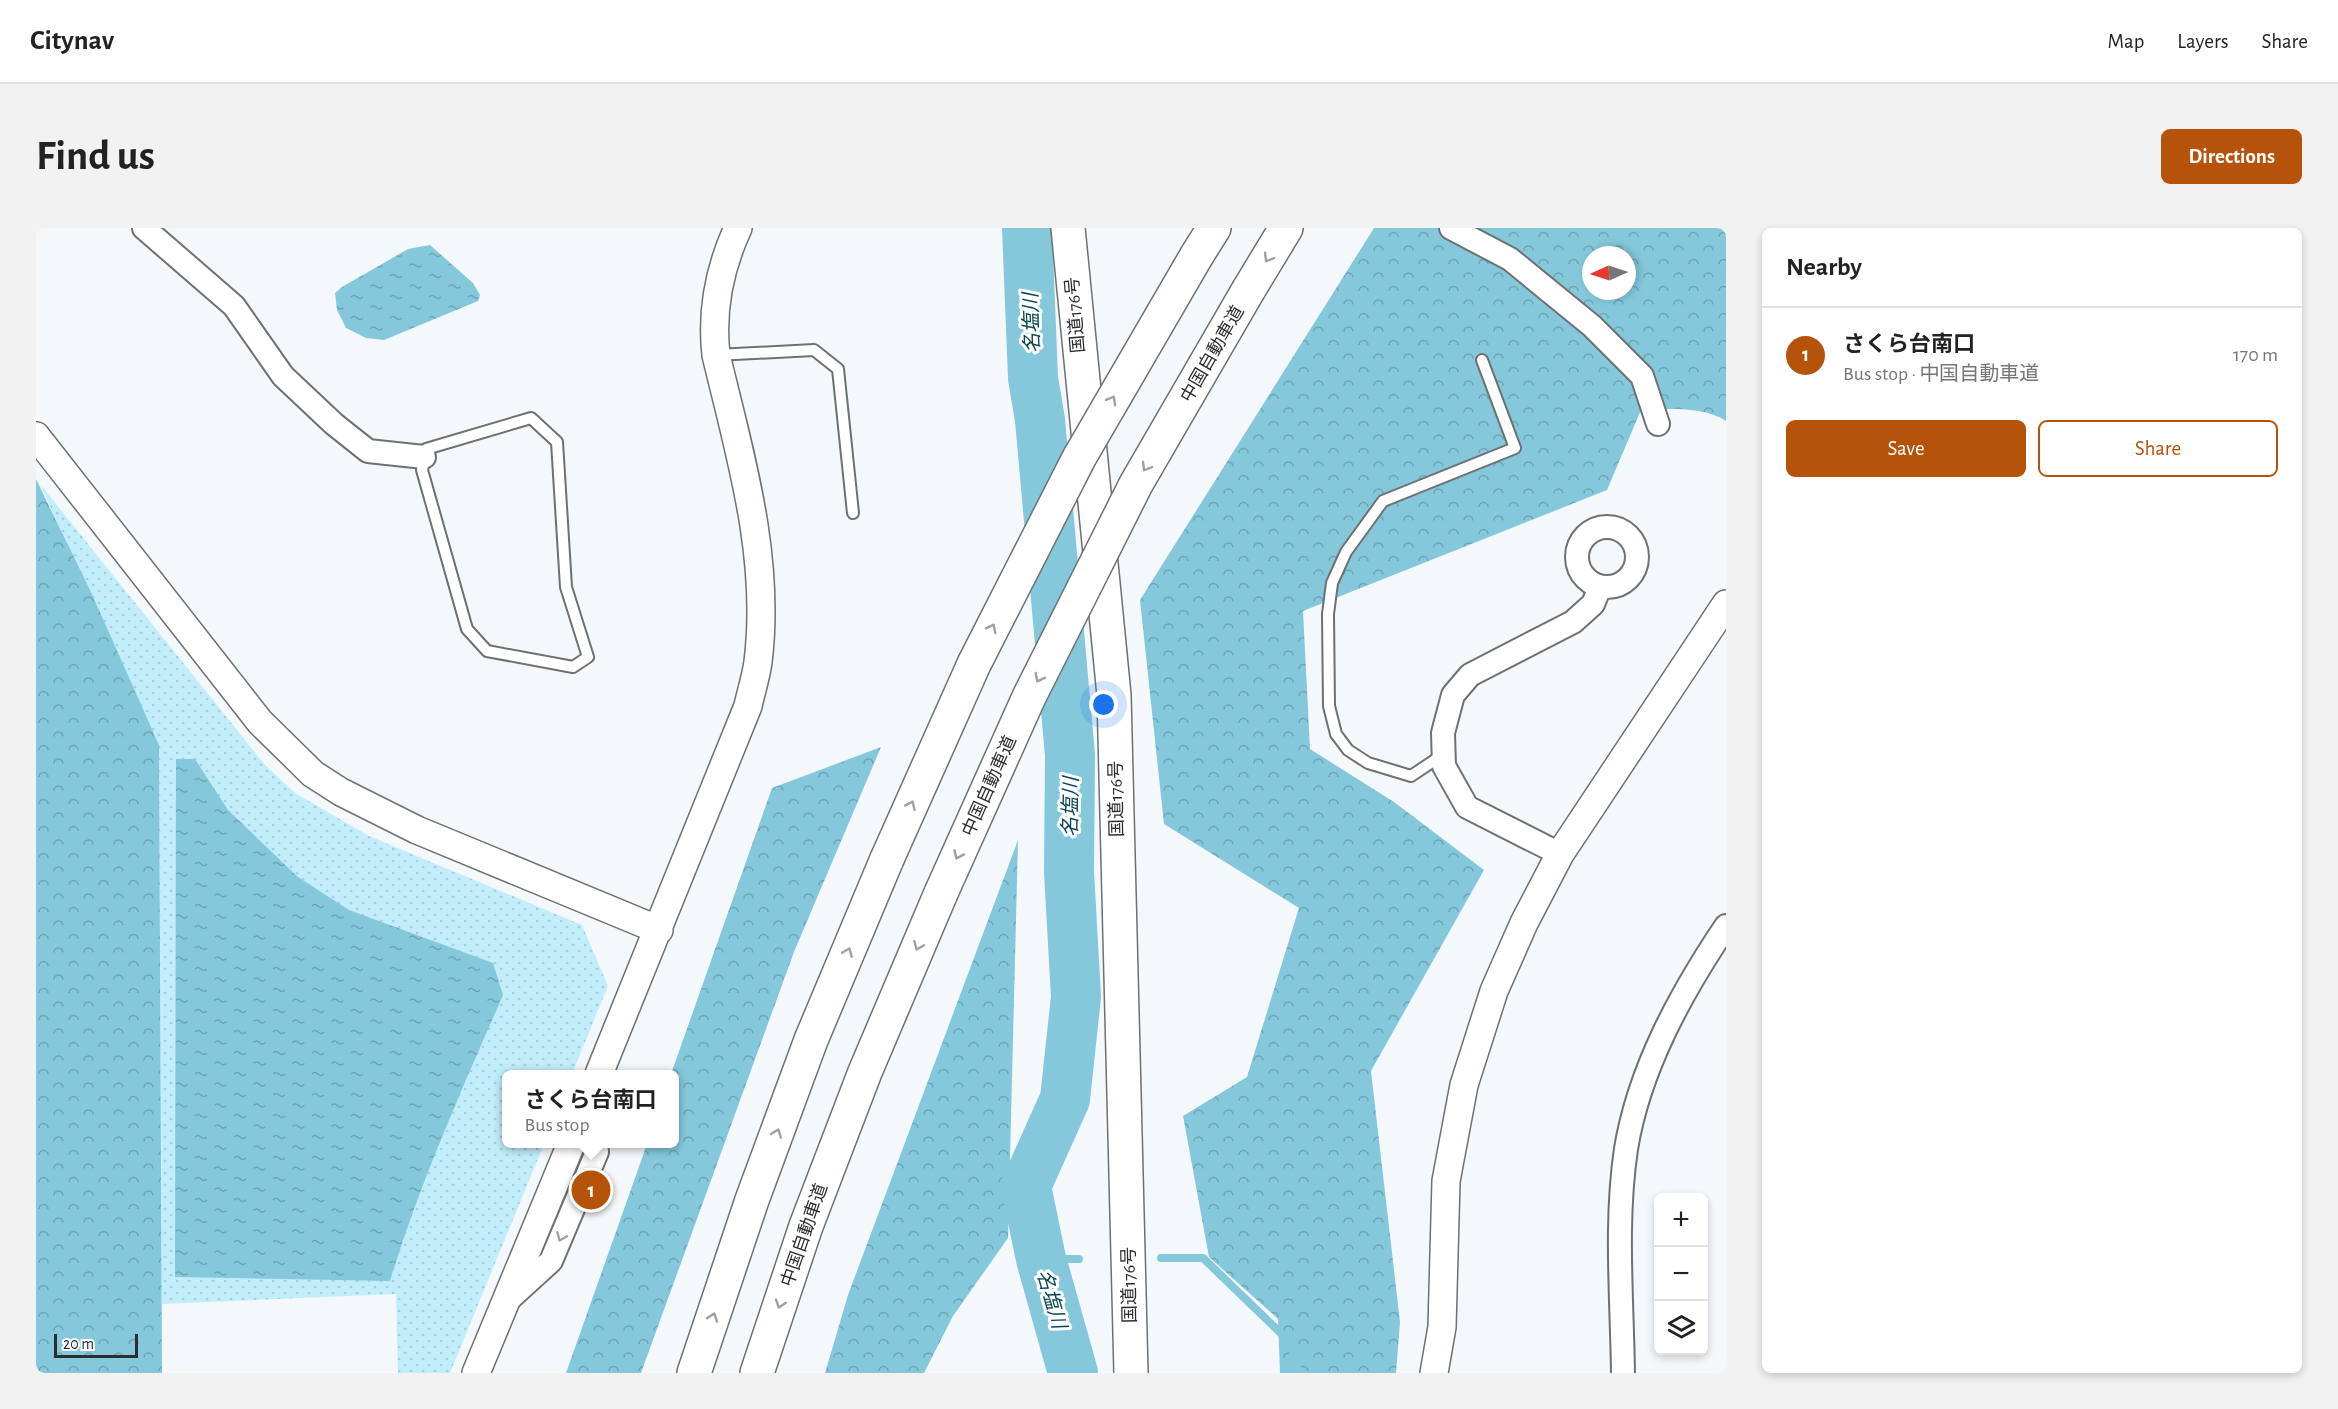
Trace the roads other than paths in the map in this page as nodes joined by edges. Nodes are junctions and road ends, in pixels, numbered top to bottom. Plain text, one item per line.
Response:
1 (144, 228) edge
2 (738, 228) edge
3 (1068, 228) edge
4 (1214, 228) edge
5 (1286, 228) edge
6 (1451, 228) edge
7 (716, 355) junction
8 (1482, 360) dead end
9 (1658, 424) dead end
10 (36, 436) edge
11 (424, 457) junction
12 (853, 513) dead end
13 (1600, 586) dead end
14 (1726, 604) edge
15 (1444, 754) junction
16 (1560, 854) junction
17 (1726, 926) edge
18 (659, 930) junction
19 (601, 1070) edge
20 (569, 1148) edge
21 (597, 1148) edge
22 (504, 1304) junction
23 (476, 1373) edge
24 (694, 1373) edge
25 (757, 1373) edge
26 (1131, 1373) edge
27 (1434, 1373) edge
28 (1623, 1373) edge

1 - 11 street
2 - 7 street
3 - 26 highway, 国道176号
24 -> 4 highway, bridge
5 -> 25 highway, 中国自動車道, bridge
6 - 9 street
7 - 12 lane
7 - 18 street
8 - 15 lane
10 - 18 street
11 - 11 lane
13 - 15 street
14 - 16 street
15 - 16 street
16 - 27 street
17 - 28 street
18 - 19 street
20 - 22 street
21 -> 22 street
22 - 23 street

